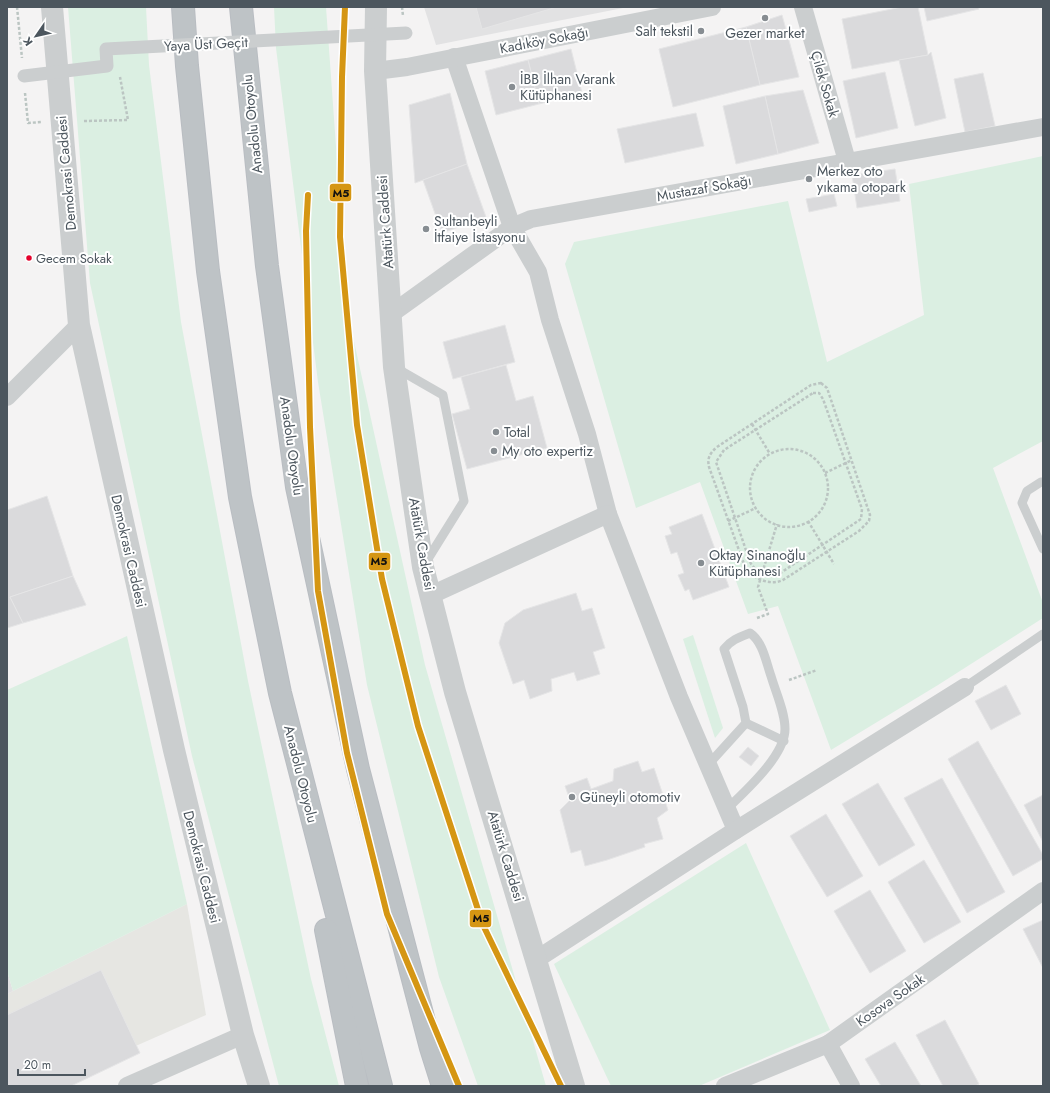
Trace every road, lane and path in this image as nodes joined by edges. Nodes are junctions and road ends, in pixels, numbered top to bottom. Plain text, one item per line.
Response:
1 (17, 7) edge
2 (52, 7) edge
3 (183, 7) edge
4 (240, 7) edge
5 (376, 7) edge
6 (712, 7) edge
7 (803, 7) edge
8 (406, 33) dead end
9 (115, 49) junction
10 (454, 57) junction
11 (375, 71) junction
12 (24, 76) junction
13 (92, 120) dead end
14 (28, 123) dead end
15 (1043, 127) edge
16 (847, 161) junction
17 (512, 227) junction
18 (391, 314) junction
19 (79, 325) junction
20 (394, 367) junction
21 (7, 396) edge
22 (752, 424) junction
23 (756, 430) junction
24 (770, 454) junction
25 (852, 460) junction
26 (846, 463) junction
27 (825, 473) junction
28 (1041, 482) dead end
29 (756, 508) junction
30 (608, 514) junction
31 (735, 519) junction
32 (728, 521) junction
33 (808, 521) junction
34 (777, 524) junction
35 (823, 546) junction
36 (1043, 550) edge
37 (826, 552) junction
38 (834, 564) dead end
39 (423, 567) junction
40 (762, 573) junction
41 (760, 579) junction
42 (431, 595) junction
43 (750, 633) junction
44 (1043, 634) edge
45 (817, 670) dead end
46 (774, 686) junction
47 (964, 686) joint
48 (280, 693) junction
49 (746, 723) junction
50 (784, 741) junction
51 (708, 766) junction
52 (727, 809) junction
53 (736, 830) junction
54 (1043, 891) edge
55 (537, 959) junction
56 (243, 1034) junction
57 (828, 1044) junction
58 (431, 1048) junction
59 (127, 1086) edge
60 (259, 1086) edge
61 (357, 1086) edge
62 (381, 1086) edge
63 (443, 1086) edge
64 (446, 1086) edge
65 (574, 1086) edge
66 (725, 1086) edge
67 (851, 1086) edge

1 - 12 path
2 - 19 street, Demokrasi Caddesi
3 - 48 highway, Anadolu Otoyolu
4 - 58 highway, Anadolu Otoyolu
5 - 11 street, Atatürk Caddesi
6 - 10 street, Kadıköy Sokağı
7 - 16 street, Çilek Sokak
8 - 9 street, Yaya Üst Geçit, bridge
9 - 12 street, bridge
9 - 13 path
10 - 11 street, Kadıköy Sokağı
10 - 17 street
11 - 18 street, Atatürk Caddesi
12 - 14 path
15 - 16 street, Mustazaf Sokağı
16 - 17 street, Mustazaf Sokağı
17 - 18 street, Mustazaf Sokağı
17 - 30 street
18 - 20 street, Atatürk Caddesi
19 - 21 street
19 - 56 street, Demokrasi Caddesi
20 - 39 street, Atatürk Caddesi
20 - 39 lane
22 - 23 path
22 - 25 path
22 - 32 path
23 - 24 path
23 - 26 path
23 - 31 path
24 - 27 path
24 - 29 path
25 - 26 path
25 - 37 path
26 - 27 path
26 - 35 path
27 - 33 path
28 - 36 lane
29 - 31 path
29 - 34 path
30 - 42 street
30 - 51 street
31 - 32 path
31 - 40 path
32 - 41 path
33 - 34 path
33 - 35 path
34 - 40 path
35 - 37 path
35 - 40 path
37 - 38 path
37 - 41 path
39 - 42 street, Atatürk Caddesi
40 - 41 path
41 - 43 path
42 - 55 street, Atatürk Caddesi
43 - 46 lane
43 - 49 lane
44 - 47 lane
45 - 46 path
46 - 50 lane
47 - 53 street
48 - 61 highway
48 - 62 highway, Anadolu Otoyolu
49 - 50 lane
49 - 51 lane
50 - 52 lane
51 - 52 street
52 - 53 street
53 - 55 street
54 - 57 street, Kosova Sokak
55 - 65 street, Atatürk Caddesi
56 - 59 street
56 - 60 street, Demokrasi Caddesi
57 - 66 street, Kosova Sokak
57 - 67 street
58 - 63 highway, Anadolu Otoyolu
58 - 64 highway

